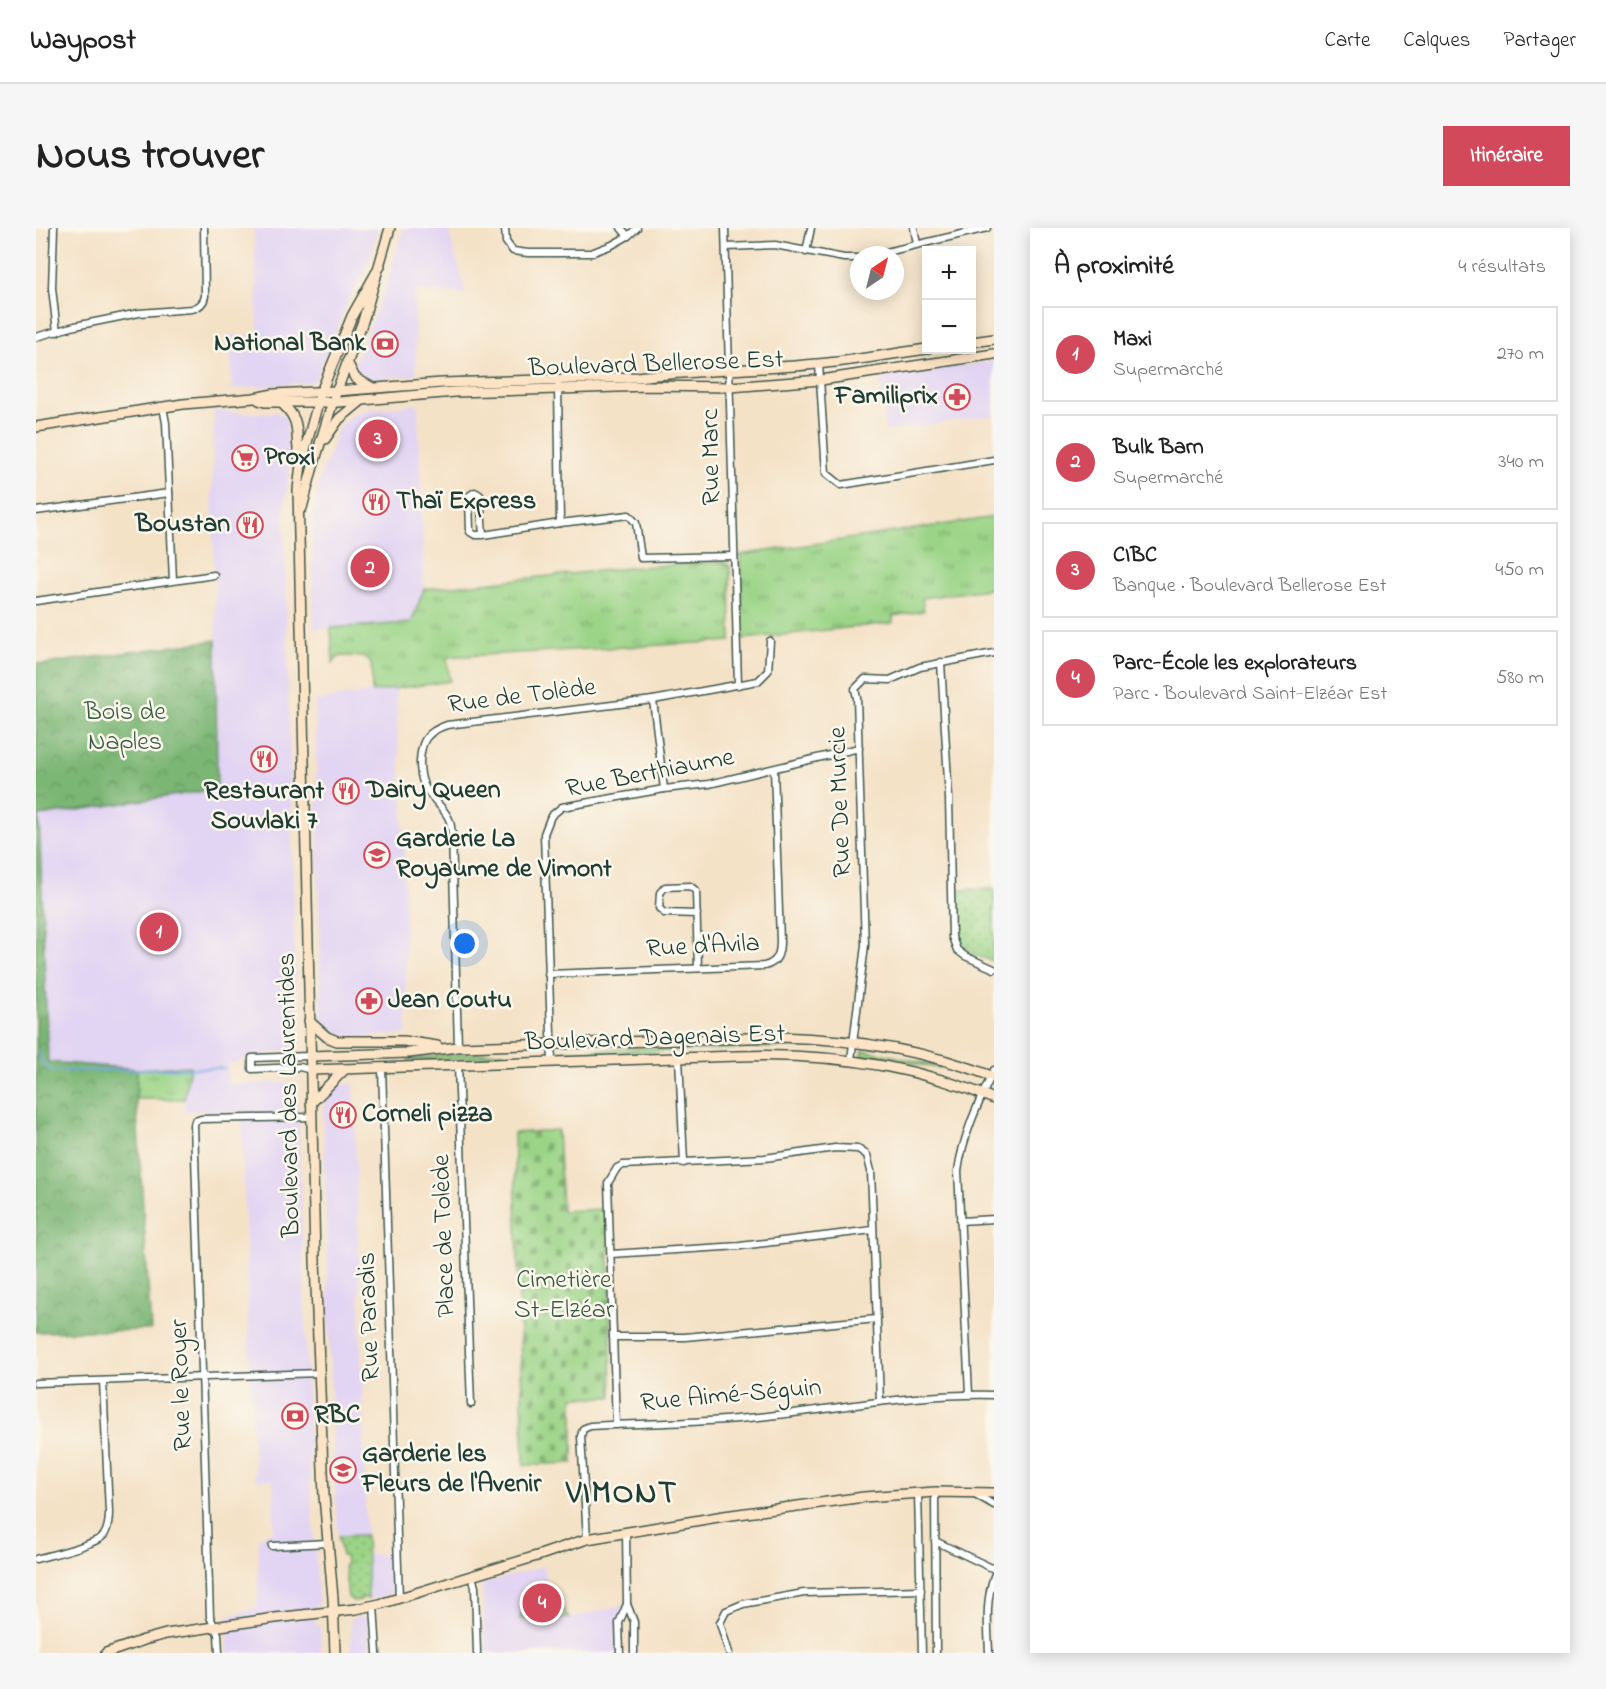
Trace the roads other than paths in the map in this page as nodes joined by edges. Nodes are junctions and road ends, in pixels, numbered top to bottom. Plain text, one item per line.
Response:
1 (54, 228) edge
2 (204, 228) edge
3 (390, 228) edge
4 (505, 228) edge
5 (621, 228) edge
6 (637, 228) edge
7 (725, 228) edge
8 (811, 228) edge
9 (914, 228) edge
10 (987, 228) edge
11 (628, 236) junction
12 (917, 244) junction
13 (726, 247) junction
14 (904, 247) edge
15 (806, 252) junction
16 (850, 258) edge
17 (380, 266) junction
18 (57, 332) junction
19 (36, 337) edge
20 (994, 339) edge
21 (976, 341) edge
22 (922, 350) edge
23 (994, 354) edge
24 (347, 362) junction
25 (819, 364) junction
26 (728, 371) junction
27 (821, 380) junction
28 (558, 384) junction
29 (372, 387) junction
30 (730, 387) junction
31 (336, 391) junction
32 (321, 392) junction
33 (254, 398) junction
34 (362, 400) junction
35 (279, 401) junction
36 (318, 402) junction
37 (333, 402) junction
38 (163, 407) junction
39 (36, 427) edge
40 (318, 449) junction
41 (994, 460) edge
42 (301, 464) junction
43 (169, 493) junction
44 (36, 511) edge
45 (560, 523) junction
46 (299, 534) junction
47 (483, 535) junction
48 (734, 556) junction
49 (214, 575) dead end
50 (173, 580) junction
51 (36, 601) edge
52 (770, 641) dead end
53 (994, 654) edge
54 (941, 662) junction
55 (738, 685) junction
56 (653, 700) junction
57 (859, 748) junction
58 (774, 769) junction
59 (663, 789) junction
60 (697, 914) junction
61 (698, 968) junction
62 (994, 969) edge
63 (548, 974) junction
64 (309, 1021) junction
65 (853, 1042) junction
66 (551, 1044) junction
67 (458, 1047) junction
68 (448, 1048) junction
69 (310, 1056) junction
70 (679, 1058) junction
71 (851, 1060) junction
72 (552, 1062) junction
73 (458, 1065) junction
74 (382, 1068) junction
75 (345, 1069) junction
76 (310, 1070) junction
77 (993, 1075) edge
78 (982, 1094) junction
79 (994, 1099) edge
80 (311, 1102) junction
81 (311, 1117) junction
82 (684, 1163) junction
83 (994, 1219) edge
84 (960, 1221) junction
85 (873, 1230) junction
86 (611, 1254) junction
87 (877, 1319) junction
88 (613, 1337) junction
89 (319, 1373) junction
90 (201, 1377) junction
91 (103, 1380) junction
92 (36, 1383) edge
93 (969, 1395) junction
94 (994, 1395) edge
95 (880, 1401) junction
96 (471, 1404) dead end
97 (616, 1425) junction
98 (935, 1492) junction
99 (918, 1493) junction
100 (974, 1493) junction
101 (994, 1493) edge
102 (994, 1505) edge
103 (626, 1533) junction
104 (587, 1539) junction
105 (935, 1541) junction
106 (327, 1544) junction
107 (272, 1546) dead end
108 (36, 1559) edge
109 (994, 1569) edge
110 (472, 1576) junction
111 (994, 1576) edge
112 (921, 1590) junction
113 (399, 1599) junction
114 (627, 1604) junction
115 (374, 1605) junction
116 (334, 1611) junction
117 (215, 1627) junction
118 (106, 1653) edge
119 (219, 1653) edge
120 (335, 1653) edge
121 (377, 1653) edge
122 (477, 1653) edge
123 (620, 1653) edge
124 (634, 1653) edge
125 (729, 1653) edge
126 (922, 1653) edge
127 (936, 1653) edge
128 (989, 1653) edge

1 - 18 street
2 - 18 street
3 - 17 main road, Boulevard des Laurentides
4 - 11 street
5 - 11 street
6 - 11 street
7 - 13 street, Rue Marc
8 - 15 street
9 - 12 street
10 - 12 street
12 - 14 street
13 - 15 street
13 - 26 street, Rue Marc
15 - 16 street
17 - 24 main road, Boulevard des Laurentides
17 - 32 main road, Boulevard des Laurentides
18 - 19 street
20 - 21 main road
22 - 25 main road, Boulevard Bellerose Est
23 - 27 main road, Boulevard Bellerose Est
24 - 29 main road
24 - 31 main road, Boulevard des Laurentides
25 - 26 main road, Boulevard Bellerose Est
25 - 27 street
26 - 28 main road, Boulevard Bellerose Est
26 - 30 street, Rue Marc
27 - 30 main road, Boulevard Bellerose Est
27 - 41 street
28 - 29 main road, Boulevard Bellerose Est
28 - 30 main road, Boulevard Bellerose Est
28 - 34 main road, Boulevard Bellerose Est
28 - 45 street
29 - 31 main road, Boulevard Bellerose Est
30 - 48 street, Rue Marc
31 - 32 main road, Boulevard Bellerose Est
31 - 37 main road, Boulevard des Laurentides
32 - 33 main road, Boulevard Bellerose Est
32 - 36 main road, Boulevard des Laurentides
33 - 35 main road, Boulevard Bellerose Est
33 - 38 main road
34 - 37 main road, Boulevard Bellerose Est
34 - 40 main road
35 - 36 main road, Boulevard Bellerose Est
35 - 42 main road
36 - 37 main road, Boulevard Bellerose Est
36 - 42 main road, Boulevard des Laurentides
37 - 40 main road, Boulevard des Laurentides
38 - 39 main road
38 - 43 street
40 - 46 main road, Boulevard des Laurentides
42 - 46 main road, Boulevard des Laurentides
43 - 44 street
43 - 50 street
45 - 47 street
45 - 48 street
46 - 64 main road, Boulevard des Laurentides
47 - 47 street
48 - 55 street, Rue Marc
49 - 50 street
50 - 51 street
52 - 55 street, Rue de Tolède
53 - 54 street, Rue De Murcie
54 - 57 street, Rue De Murcie
54 - 62 street
55 - 56 street, Rue de Tolède
56 - 59 street
56 - 67 street, Rue de Tolède
57 - 58 street, Rue Berthiaume
57 - 65 street, Rue De Murcie
58 - 59 street, Rue Berthiaume
58 - 61 street, Rue d'Avila
59 - 63 street, Rue Berthiaume
60 - 60 street
60 - 61 street
61 - 63 street, Rue d'Avila
63 - 66 street, Rue Berthiaume
64 - 68 main road
64 - 69 main road, Boulevard des Laurentides
65 - 66 main road, Boulevard Dagenais Est
65 - 71 street, Rue De Murcie
65 - 77 main road, Boulevard Dagenais Est
66 - 67 main road, Boulevard Dagenais Est
66 - 72 street, Rue Berthiaume
67 - 68 main road, Boulevard Dagenais Est
68 - 69 main road, Boulevard Dagenais Est
69 - 76 main road, Boulevard des Laurentides
69 - 76 street
70 - 71 main road, Boulevard Dagenais Est
70 - 72 main road, Boulevard Dagenais Est
70 - 82 street
71 - 78 main road, Boulevard Dagenais Est
72 - 73 main road, Boulevard Dagenais Est
73 - 74 main road, Boulevard Dagenais Est
73 - 96 street, Place de Tolède
74 - 75 main road, Boulevard Dagenais Est
74 - 113 street, Rue Paradis
75 - 76 main road, Boulevard Dagenais Est
75 - 80 main road
76 - 80 main road, Boulevard des Laurentides
77 - 78 street
78 - 79 main road, Boulevard Dagenais Est
78 - 84 street
80 - 81 main road, Boulevard des Laurentides
81 - 89 main road, Boulevard des Laurentides
81 - 90 street, Rue le Royer
82 - 85 street
82 - 86 street
83 - 84 street
84 - 93 street
85 - 86 street
85 - 87 street
86 - 88 street
87 - 88 street
87 - 95 street
88 - 97 street
89 - 90 street
89 - 106 main road, Boulevard des Laurentides
90 - 91 street
90 - 117 street, Rue le Royer
91 - 92 street
91 - 108 street
93 - 94 street, Rue Aimé-Séguin
93 - 95 street, Rue Aimé-Séguin
95 - 97 street, Rue Aimé-Séguin
97 - 104 street, Rue Aimé-Séguin
98 - 99 main road
98 - 100 main road
98 - 105 street
99 - 103 main road
99 - 112 street
100 - 101 main road
100 - 102 street
103 - 104 main road
103 - 114 street
104 - 110 main road
105 - 109 street
105 - 127 street
106 - 107 street
106 - 116 main road, Boulevard des Laurentides
110 - 113 main road
110 - 122 street
111 - 128 street
112 - 125 street
112 - 126 street
113 - 115 main road
114 - 123 street
114 - 124 street
115 - 116 main road
115 - 121 street
116 - 117 main road
116 - 120 main road, Boulevard des Laurentides
117 - 118 main road
117 - 119 street, Rue le Royer

